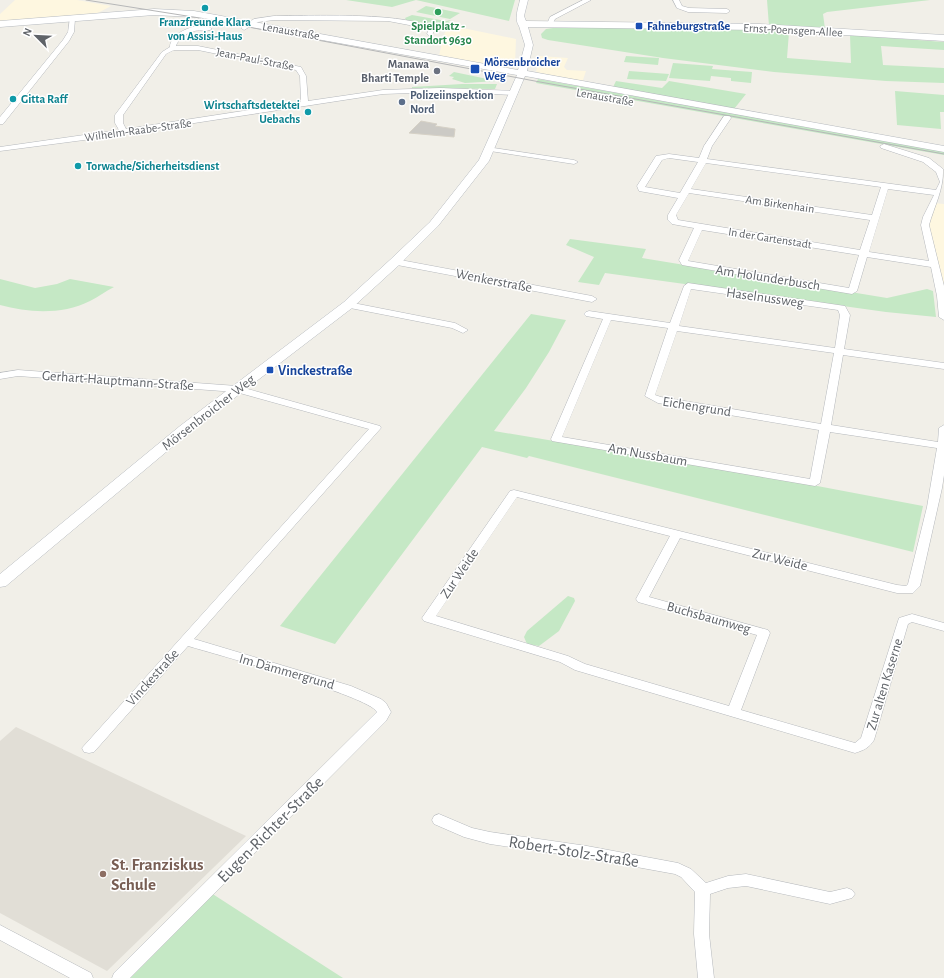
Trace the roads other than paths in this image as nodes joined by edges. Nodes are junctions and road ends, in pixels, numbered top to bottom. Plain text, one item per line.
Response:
1 (524, 0) edge
2 (588, 0) edge
3 (676, 0) edge
4 (727, 11) dead end
5 (72, 19) junction
6 (0, 24) edge
7 (521, 24) junction
8 (550, 24) junction
9 (248, 26) junction
10 (209, 29) dead end
11 (430, 34) dead end
12 (527, 37) junction
13 (944, 38) edge
14 (173, 48) junction
15 (518, 83) junction
16 (305, 104) junction
17 (727, 118) junction
18 (0, 122) edge
19 (123, 132) junction
20 (884, 146) junction
21 (0, 148) edge
22 (490, 149) junction
23 (944, 149) edge
24 (944, 157) edge
25 (703, 161) junction
26 (574, 162) dead end
27 (944, 182) edge
28 (885, 186) junction
29 (683, 193) junction
30 (938, 193) junction
31 (875, 218) junction
32 (700, 227) junction
33 (863, 254) junction
34 (395, 262) junction
35 (935, 265) junction
36 (592, 299) dead end
37 (348, 305) junction
38 (589, 314) dead end
39 (608, 317) junction
40 (944, 317) edge
41 (673, 327) junction
42 (463, 330) dead end
43 (839, 351) junction
44 (944, 366) edge
45 (0, 376) edge
46 (237, 389) junction
47 (825, 428) junction
48 (944, 428) edge
49 (943, 446) junction
50 (677, 533) junction
51 (0, 582) edge
52 (944, 627) edge
53 (185, 641) junction
54 (384, 712) joint
55 (733, 713) junction
56 (860, 747) joint
57 (89, 748) dead end
58 (439, 820) dead end
59 (703, 890) junction
60 (847, 894) dead end
61 (0, 932) edge
62 (85, 978) edge
63 (120, 978) edge
64 (706, 978) edge

1 - 7 street
2 - 8 street
3 - 4 street
5 - 6 street, Lenaustraße
5 - 9 street, Lenaustraße
5 - 18 street
7 - 8 street, Ernst-Poensgen-Allee
7 - 12 street
8 - 12 street
8 - 13 street, Ernst-Poensgen-Allee
9 - 11 street
9 - 15 street, Lenaustraße
10 - 14 street, Jean-Paul-Straße
12 - 15 street, Mörsenbroicher Weg
14 - 16 street, Jean-Paul-Straße
14 - 19 street, Jean-Paul-Straße
15 - 16 street, Wilhelm-Raabe-Straße
15 - 17 street, Lenaustraße
15 - 22 street, Mörsenbroicher Weg
15 - 23 street, Lenaustraße
16 - 19 street, Wilhelm-Raabe-Straße
17 - 20 street, Lenaustraße
17 - 25 street, In der Gartenstadt
19 - 21 street, Wilhelm-Raabe-Straße
20 - 24 street, Lenaustraße
20 - 27 street
22 - 26 street
22 - 34 street, Mörsenbroicher Weg
25 - 28 street
25 - 29 street, In der Gartenstadt
25 - 29 street, Am Birkenhain
27 - 30 street
28 - 30 street
28 - 31 street
29 - 31 street, Am Birkenhain
29 - 32 street, In der Gartenstadt
30 - 35 street
31 - 33 street
32 - 33 street, In der Gartenstadt
32 - 33 street, Am Holunderbusch
33 - 35 street, In der Gartenstadt
34 - 36 street, Wenkerstraße
34 - 37 street, Mörsenbroicher Weg
35 - 40 street
37 - 42 street
37 - 46 street, Mörsenbroicher Weg
38 - 39 street
39 - 41 street
39 - 47 street, Am Nussbaum
41 - 43 street
41 - 43 street, Haselnussweg
41 - 47 street, Eichengrund
43 - 44 street
43 - 47 street
45 - 46 street, Gerhart-Hauptmann-Straße
46 - 51 street, Mörsenbroicher Weg
46 - 53 street, Vinckestraße
47 - 49 street, Eichengrund
48 - 49 street
49 - 50 street, Zur Weide
50 - 55 street, Buchsbaumweg
50 - 55 street, Zur Weide
52 - 56 street, Zur alten Kaserne
53 - 54 street, Im Dämmergrund
53 - 57 street, Vinckestraße
54 - 63 street, Eugen-Richter-Straße
55 - 56 street, Zur Weide
58 - 59 street, Robert-Stolz-Straße
59 - 60 street
59 - 64 street
61 - 62 street

